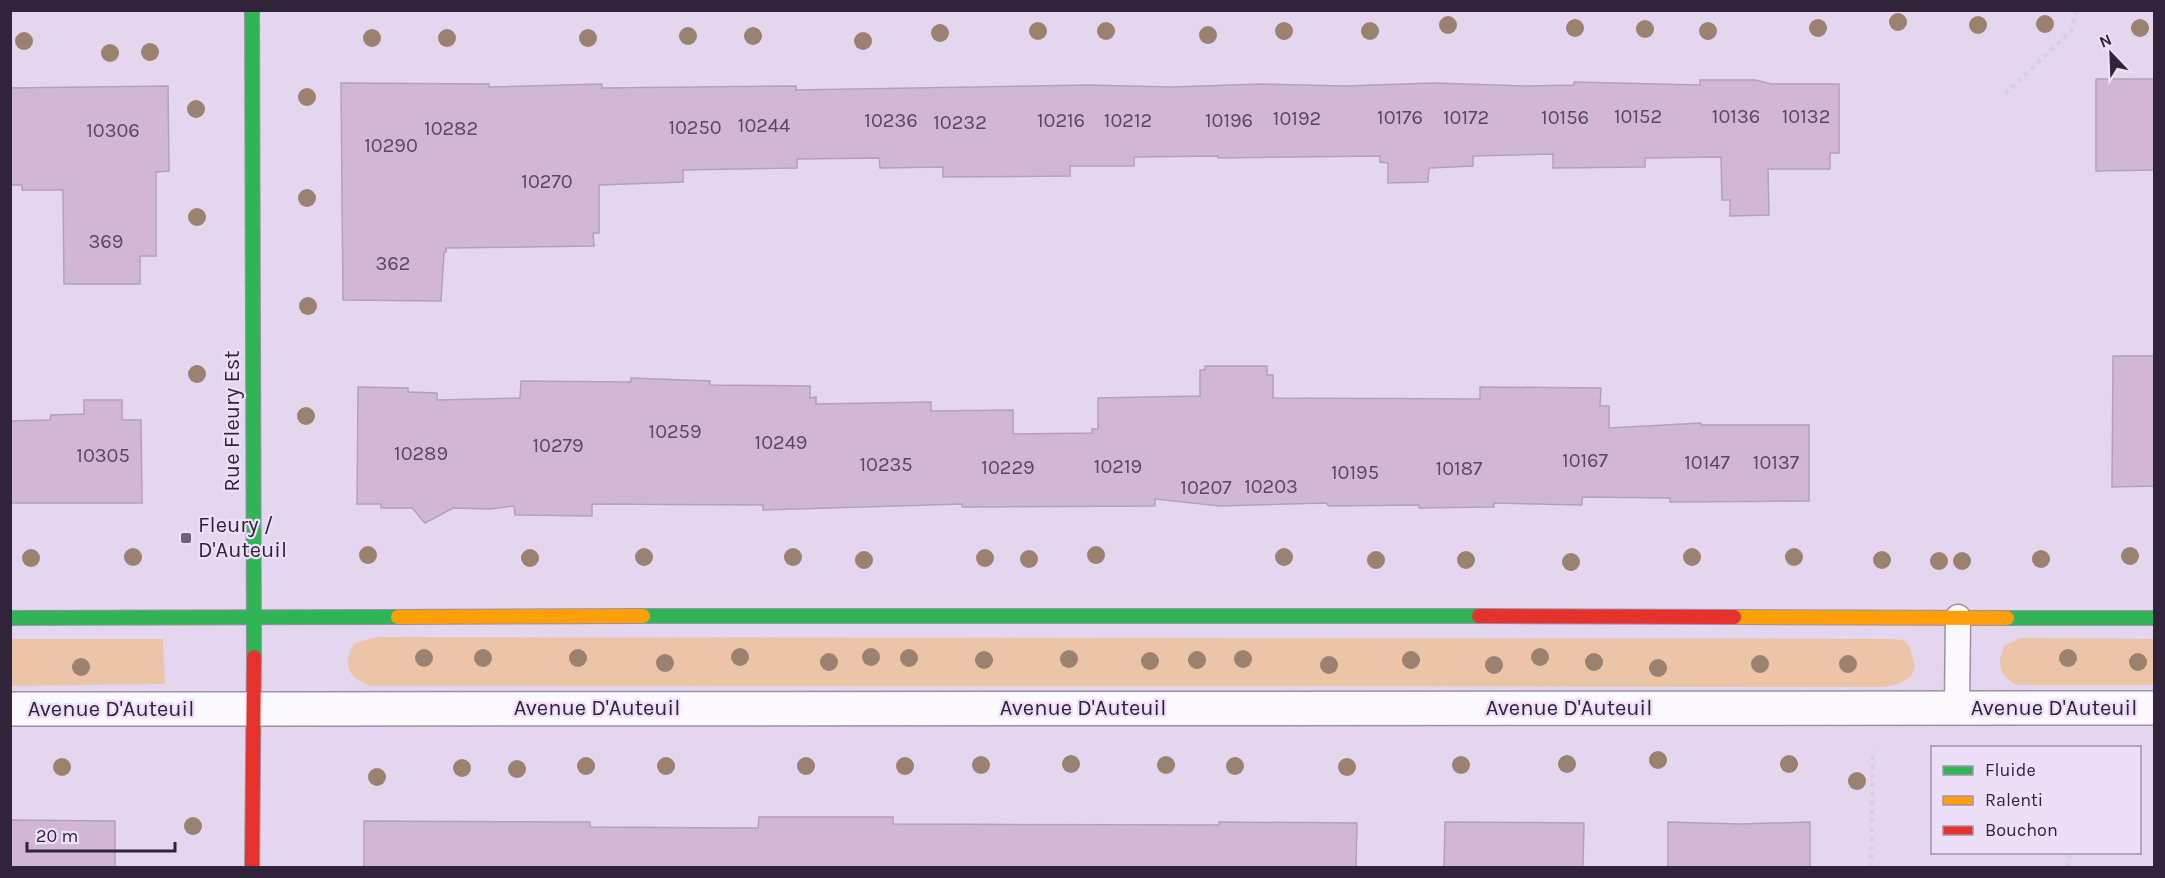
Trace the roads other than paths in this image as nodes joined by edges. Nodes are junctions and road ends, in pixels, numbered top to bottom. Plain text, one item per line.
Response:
1 (252, 10) edge
2 (1958, 617) junction
3 (10, 618) edge
4 (253, 618) junction
5 (2154, 618) edge
6 (254, 708) junction
7 (1957, 708) junction
8 (2154, 708) edge
9 (10, 709) edge
10 (252, 867) edge

1 - 4 street, Rue Fleury Est
2 - 4 street
2 - 5 street
2 - 7 lane
3 - 4 street
4 - 6 street, Rue Fleury Est
6 - 7 street, Avenue D'Auteuil
6 - 9 street, Avenue D'Auteuil
6 - 10 street, Rue Fleury Est
7 - 8 street, Avenue D'Auteuil

